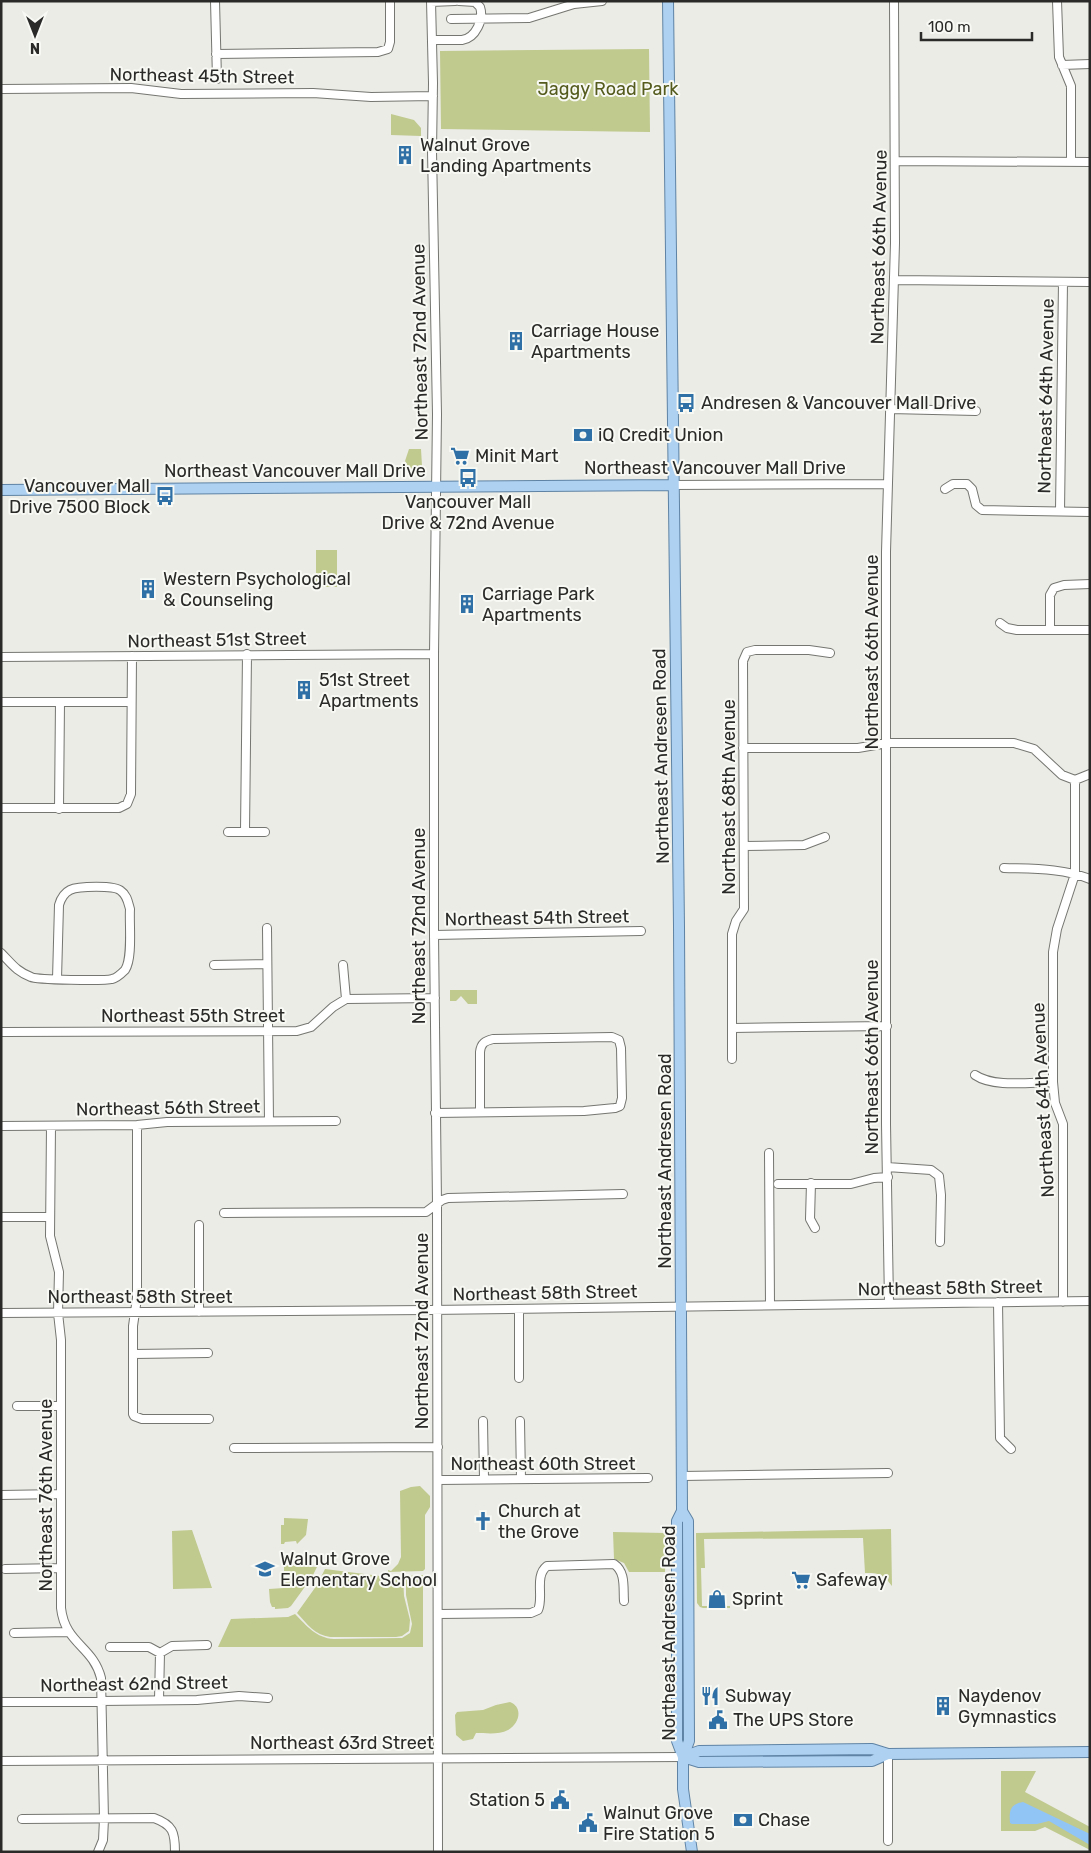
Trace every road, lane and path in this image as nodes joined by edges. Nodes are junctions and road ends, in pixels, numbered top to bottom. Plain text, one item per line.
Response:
1 (215, 1) edge
2 (390, 1) edge
3 (455, 1) edge
4 (459, 1) edge
5 (602, 1) edge
6 (668, 1) edge
7 (894, 1) edge
8 (1058, 1) edge
9 (431, 2) edge
10 (451, 19) dead end
11 (481, 19) junction
12 (432, 40) junction
13 (216, 54) junction
14 (1090, 64) edge
15 (1062, 65) junction
16 (217, 78) dead end
17 (1, 89) edge
18 (433, 96) junction
19 (895, 160) junction
20 (1071, 161) junction
21 (1090, 162) edge
22 (894, 280) junction
23 (1063, 282) junction
24 (1090, 282) edge
25 (890, 409) junction
26 (976, 411) dead end
27 (888, 484) junction
28 (673, 485) junction
29 (436, 486) junction
30 (945, 489) dead end
31 (1, 490) edge
32 (1060, 511) junction
33 (1090, 512) edge
34 (1090, 584) edge
35 (1000, 624) dead end
36 (1050, 630) junction
37 (1090, 630) edge
38 (830, 653) dead end
39 (247, 654) junction
40 (434, 654) junction
41 (132, 656) junction
42 (1, 657) edge
43 (1, 702) edge
44 (60, 702) junction
45 (131, 702) junction
46 (887, 743) junction
47 (743, 748) junction
48 (1090, 774) edge
49 (1075, 780) junction
50 (1, 808) edge
51 (59, 809) junction
52 (228, 832) dead end
53 (245, 832) junction
54 (265, 832) dead end
55 (825, 837) dead end
56 (744, 846) junction
57 (1004, 868) dead end
58 (1076, 874) junction
59 (1090, 879) edge
60 (267, 928) dead end
61 (641, 931) dead end
62 (434, 936) junction
63 (1, 953) edge
64 (267, 964) junction
65 (214, 965) dead end
66 (343, 965) dead end
67 (57, 979) junction
68 (435, 998) junction
69 (346, 999) junction
70 (887, 1026) junction
71 (732, 1028) junction
72 (1, 1032) edge
73 (268, 1032) junction
74 (732, 1059) dead end
75 (975, 1075) dead end
76 (1053, 1082) junction
77 (480, 1112) junction
78 (435, 1113) junction
79 (269, 1121) junction
80 (336, 1121) dead end
81 (137, 1125) junction
82 (1, 1126) edge
83 (51, 1126) junction
84 (769, 1154) dead end
85 (887, 1167) junction
86 (888, 1176) junction
87 (778, 1184) dead end
88 (811, 1184) junction
89 (623, 1194) dead end
90 (437, 1204) junction
91 (224, 1213) dead end
92 (1, 1217) edge
93 (50, 1217) junction
94 (199, 1225) dead end
95 (815, 1228) dead end
96 (940, 1242) dead end
97 (1090, 1301) edge
98 (998, 1302) junction
99 (1064, 1302) junction
100 (889, 1303) junction
101 (770, 1305) junction
102 (682, 1306) junction
103 (519, 1309) junction
104 (437, 1310) junction
105 (199, 1312) junction
106 (1, 1313) edge
107 (58, 1313) junction
108 (135, 1313) junction
109 (133, 1354) junction
110 (208, 1354) dead end
111 (519, 1378) dead end
112 (17, 1406) dead end
113 (61, 1406) junction
114 (209, 1419) dead end
115 (484, 1421) dead end
116 (520, 1421) dead end
117 (438, 1447) junction
118 (234, 1448) dead end
119 (1011, 1449) dead end
120 (888, 1473) dead end
121 (682, 1476) junction
122 (648, 1478) dead end
123 (484, 1479) junction
124 (520, 1479) junction
125 (438, 1480) junction
126 (61, 1494) junction
127 (1, 1495) edge
128 (682, 1511) junction
129 (61, 1568) junction
130 (6, 1569) dead end
131 (624, 1601) dead end
132 (438, 1614) junction
133 (14, 1632) dead end
134 (68, 1632) junction
135 (207, 1645) dead end
136 (110, 1647) dead end
137 (160, 1653) junction
138 (268, 1698) dead end
139 (103, 1700) junction
140 (159, 1700) junction
141 (1, 1702) edge
142 (1090, 1752) edge
143 (888, 1754) junction
144 (683, 1757) junction
145 (438, 1759) junction
146 (1, 1761) edge
147 (103, 1761) junction
148 (22, 1819) dead end
149 (104, 1819) junction
150 (888, 1841) dead end
151 (98, 1852) edge
152 (175, 1852) edge
153 (438, 1852) edge
154 (692, 1852) edge

1 - 13 street
2 - 13 street
3 - 9 street
4 - 11 street
5 - 11 street
6 - 28 main road, Northeast Andresen Road
7 - 19 street, Northeast 66th Avenue
8 - 15 street
9 - 12 street, Northeast 72nd Avenue
10 - 11 street
11 - 12 street
12 - 18 street, Northeast 72nd Avenue
13 - 16 street
14 - 15 street
15 - 20 street
17 - 18 street, Northeast 45th Street
18 - 29 street, Northeast 72nd Avenue
19 - 20 street
19 - 22 street, Northeast 66th Avenue
20 - 21 street
22 - 23 street
22 - 25 street, Northeast 66th Avenue
23 - 24 street
23 - 32 street, Northeast 64th Avenue
25 - 26 street
25 - 27 street, Northeast 66th Avenue
27 - 28 street, Northeast Vancouver Mall Drive
27 - 46 street, Northeast 66th Avenue
28 - 29 main road, Northeast Vancouver Mall Drive
28 - 102 main road, Northeast Andresen Road
29 - 31 main road, Northeast Vancouver Mall Drive
29 - 40 street, Northeast 72nd Avenue
30 - 32 street
32 - 33 street
34 - 36 street
35 - 36 street
36 - 37 street
38 - 47 street, Northeast 68th Avenue
39 - 40 street, Northeast 51st Street
39 - 41 street, Northeast 51st Street
39 - 53 street
40 - 62 street, Northeast 72nd Avenue
41 - 42 street, Northeast 51st Street
41 - 45 street
43 - 44 street
44 - 45 street
44 - 51 street
45 - 51 street
46 - 47 street
46 - 49 street
46 - 70 street, Northeast 66th Avenue
47 - 56 street, Northeast 68th Avenue
48 - 49 street
49 - 58 street, Northeast 64th Avenue
50 - 51 street
52 - 53 street
53 - 54 street
55 - 56 street
56 - 71 street, Northeast 68th Avenue
57 - 58 street
58 - 59 street
58 - 76 street, Northeast 64th Avenue
60 - 64 street
61 - 62 street, Northeast 54th Street
62 - 68 street, Northeast 72nd Avenue
63 - 67 street
64 - 65 street
64 - 73 street
66 - 69 street
67 - 67 street
68 - 69 street
68 - 78 street, Northeast 72nd Avenue
69 - 73 street, Northeast 55th Street
70 - 71 street
70 - 85 street, Northeast 66th Avenue
71 - 74 street, Northeast 68th Avenue
72 - 73 street, Northeast 55th Street
73 - 79 street
75 - 76 street
76 - 99 street, Northeast 64th Avenue
77 - 77 street
77 - 78 street
78 - 90 street, Northeast 72nd Avenue
79 - 80 street, Northeast 56th Street
79 - 81 street, Northeast 56th Street
81 - 83 street, Northeast 56th Street
81 - 108 street
82 - 83 street, Northeast 56th Street
83 - 93 street, Northeast 76th Avenue
84 - 101 street
85 - 86 street, Northeast 66th Avenue
85 - 96 street
86 - 88 street
86 - 100 street, Northeast 66th Avenue
87 - 88 street
88 - 95 street
89 - 90 street
90 - 91 street
90 - 104 street, Northeast 72nd Avenue
92 - 93 street
93 - 107 street, Northeast 76th Avenue
94 - 105 street
97 - 99 street, Northeast 58th Street
98 - 99 street, Northeast 58th Street
98 - 100 street, Northeast 58th Street
98 - 119 street
100 - 101 street, Northeast 58th Street
101 - 102 street, Northeast 58th Street
102 - 103 street, Northeast 58th Street
102 - 121 main road, Northeast Andresen Road
103 - 104 street, Northeast 58th Street
103 - 111 street
104 - 105 street, Northeast 58th Street
104 - 117 street, Northeast 72nd Avenue
105 - 108 street, Northeast 58th Street
106 - 107 street, Northeast 58th Street
107 - 108 street, Northeast 58th Street
107 - 113 street, Northeast 76th Avenue
108 - 109 street
109 - 110 street
109 - 114 street
112 - 113 street
113 - 126 street, Northeast 76th Avenue
115 - 123 street
116 - 124 street
117 - 118 street
117 - 125 street, Northeast 72nd Avenue
120 - 121 street
121 - 128 main road, Northeast Andresen Road
122 - 124 street, Northeast 60th Street
123 - 124 street, Northeast 60th Street
123 - 125 street, Northeast 60th Street
125 - 132 street, Northeast 72nd Avenue
126 - 127 street
126 - 129 street, Northeast 76th Avenue
128 - 144 main road, Northeast Andresen Road
128 - 144 main road, Northeast Andresen Road
129 - 130 street
129 - 134 street, Northeast 76th Avenue
131 - 132 street
132 - 145 street, Northeast 72nd Avenue
133 - 134 street
134 - 139 street, Northeast 76th Avenue
135 - 137 street
136 - 137 street
137 - 140 street
138 - 140 street, Northeast 62nd Street
139 - 140 street, Northeast 62nd Street
139 - 141 street, Northeast 62nd Street
139 - 147 street, Northeast 76th Avenue
142 - 143 main road, Northeast 63rd Street
143 - 144 main road, Northeast 63rd Street
143 - 150 street
144 - 145 street, Northeast 63rd Street
144 - 154 main road, Northeast Andresen Road
145 - 147 street, Northeast 63rd Street
145 - 153 street, Northeast 72nd Avenue
146 - 147 street, Northeast 63rd Street
147 - 149 street, Northeast 76th Avenue
148 - 149 street
149 - 151 street, Northeast 76th Avenue
149 - 152 street

